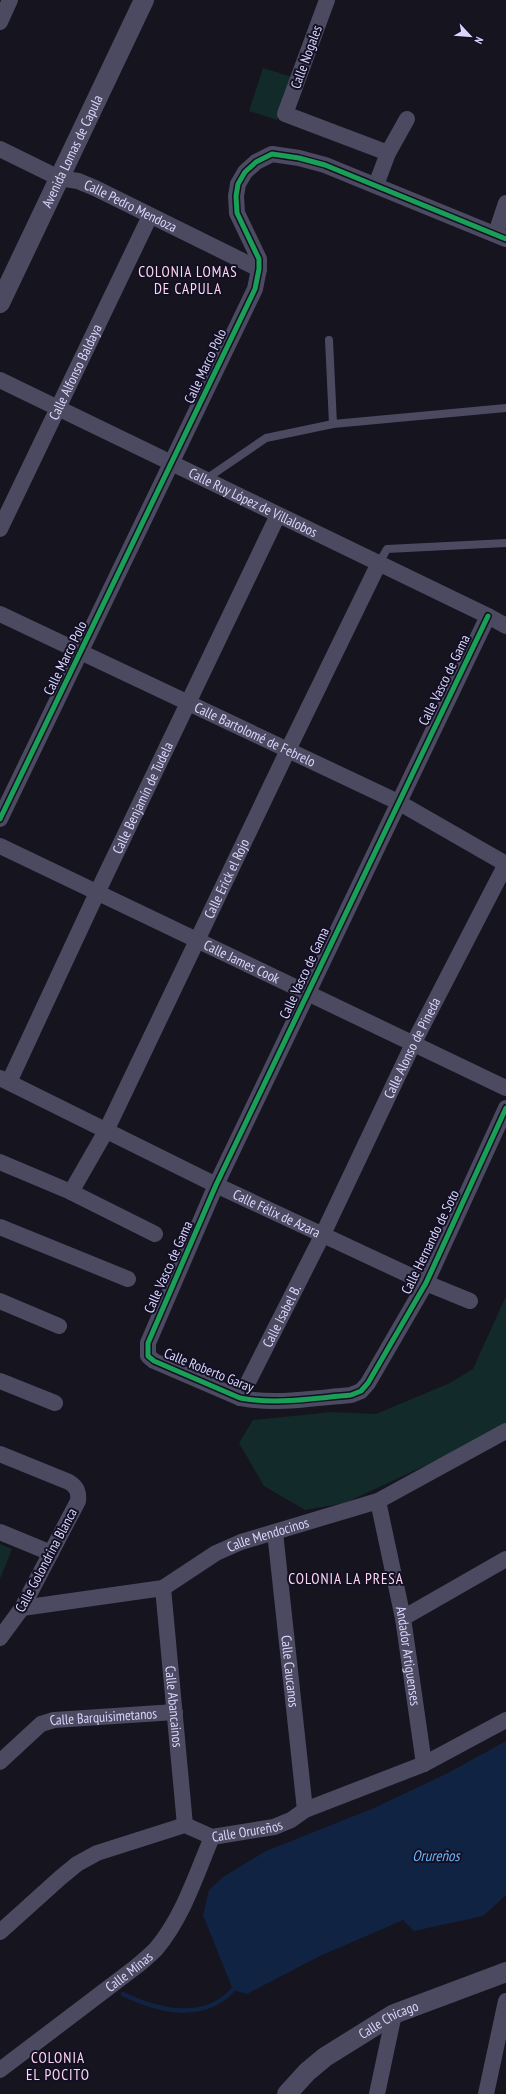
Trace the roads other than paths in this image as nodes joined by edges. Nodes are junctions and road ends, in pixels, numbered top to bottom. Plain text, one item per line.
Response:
1 (10, 0) edge
2 (144, 0) edge
3 (327, 0) edge
4 (0, 22) edge
5 (407, 119) dead end
6 (0, 149) edge
7 (388, 154) junction
8 (59, 178) junction
9 (376, 185) junction
10 (506, 203) edge
11 (150, 216) junction
12 (501, 236) edge
13 (259, 269) junction
14 (0, 303) edge
15 (329, 340) dead end
16 (0, 380) edge
17 (57, 408) junction
18 (506, 408) edge
19 (333, 424) junction
20 (172, 464) junction
21 (206, 479) junction
22 (278, 514) junction
23 (0, 529) edge
24 (506, 543) edge
25 (379, 563) junction
26 (0, 614) edge
27 (488, 616) junction
28 (506, 626) edge
29 (81, 653) junction
30 (188, 703) junction
31 (288, 750) junction
32 (398, 802) junction
33 (0, 819) edge
34 (0, 846) edge
35 (506, 864) edge
36 (97, 893) junction
37 (198, 941) junction
38 (308, 992) junction
39 (413, 1044) junction
40 (5, 1080) edge
41 (506, 1088) edge
42 (506, 1108) edge
43 (106, 1131) junction
44 (0, 1162) edge
45 (216, 1185) junction
46 (71, 1192) junction
47 (0, 1227) edge
48 (156, 1234) dead end
49 (323, 1234) junction
50 (128, 1279) dead end
51 (426, 1283) junction
52 (0, 1301) edge
53 (470, 1301) dead end
54 (59, 1326) dead end
55 (148, 1342) joint
56 (0, 1380) edge
57 (368, 1383) joint
58 (240, 1398) junction
59 (55, 1402) dead end
60 (506, 1431) edge
61 (0, 1454) edge
62 (378, 1501) junction
63 (0, 1532) edge
64 (275, 1532) junction
65 (51, 1553) junction
66 (506, 1559) edge
67 (163, 1588) junction
68 (22, 1608) junction
69 (403, 1618) junction
70 (0, 1638) edge
71 (175, 1712) junction
72 (506, 1720) edge
73 (0, 1762) edge
74 (424, 1764) junction
75 (305, 1810) junction
76 (185, 1825) junction
77 (212, 1837) junction
78 (0, 1932) edge
79 (506, 1972) edge
80 (506, 2002) edge
81 (394, 2014) junction
82 (0, 2070) edge
83 (288, 2094) edge
84 (378, 2094) edge
85 (486, 2094) edge

1 - 4 street
2 - 8 street, Avenida Lomas de Capula
3 - 7 street, Calle Nogales
5 - 7 street
6 - 8 street, Calle Pedro Mendoza
7 - 9 street
8 - 11 street, Calle Pedro Mendoza
8 - 14 street, Avenida Lomas de Capula
9 - 12 street, Calle Marco Polo
9 - 13 street, Calle Marco Polo
10 - 12 street
11 - 13 street, Calle Pedro Mendoza
11 - 17 street, Calle Alfonso Baldaya
13 - 20 street, Calle Marco Polo
15 - 19 lane
16 - 17 street, Calle Ruy López de Villalobos
17 - 20 street, Calle Ruy López de Villalobos
17 - 23 street, Calle Alfonso Baldaya
18 - 19 lane
19 - 21 lane
20 - 21 street, Calle Ruy López de Villalobos
20 - 29 street, Calle Marco Polo
21 - 22 street, Calle Ruy López de Villalobos
22 - 25 street, Calle Ruy López de Villalobos
22 - 30 street, Calle Benjamín de Tudela
24 - 25 lane
25 - 27 street, Calle Ruy López de Villalobos
25 - 31 street, Calle Erick el Rojo
26 - 29 street, Calle Bartolomé de Febrelo
27 - 28 street, Calle Ruy López de Villalobos
27 - 32 street, Calle Vasco de Gama
29 - 30 street, Calle Bartolomé de Febrelo
29 - 33 street, Calle Marco Polo
30 - 31 street, Calle Bartolomé de Febrelo
30 - 36 street, Calle Benjamín de Tudela
31 - 32 street, Calle Bartolomé de Febrelo
31 - 37 street, Calle Erick el Rojo
32 - 35 street, Calle Bartolomé de Febrelo
32 - 38 street, Calle Vasco de Gama
34 - 36 street, Calle James Cook
35 - 39 street, Calle Alonso de Pineda
36 - 37 street, Calle James Cook
36 - 40 street, Calle Benjamín de Tudela
37 - 38 street, Calle James Cook
37 - 43 street, Calle Erick el Rojo
38 - 39 street, Calle James Cook
38 - 45 street, Calle Vasco de Gama
39 - 41 street, Calle James Cook
39 - 49 street, Calle Alonso de Pineda
40 - 43 street, Calle Félix de Azara
42 - 51 street, Calle Hernando de Soto
43 - 45 street, Calle Félix de Azara
43 - 46 street, Calle Erick el Rojo
44 - 46 street
45 - 49 street, Calle Félix de Azara
45 - 55 street, Calle Vasco de Gama
46 - 48 street
47 - 50 street
49 - 51 street, Calle Félix de Azara
49 - 58 street, Calle Isabel B.
51 - 53 street, Calle Félix de Azara
51 - 57 street, Calle Hernando de Soto
52 - 54 street
55 - 58 street, Calle Roberto Garay
56 - 59 street
57 - 58 street, Calle Roberto Garay
60 - 62 street, Calle Mendocinos
61 - 65 street, Calle Golondrina Blanca
62 - 64 street, Calle Mendocinos
62 - 69 street, Andador Artiguenses
63 - 65 street
64 - 67 street, Calle Mendocinos
64 - 75 street, Calle Caucanos
65 - 68 street, Calle Golondrina Blanca
66 - 69 street
67 - 68 street, Calle Mendocinos
67 - 71 street, Calle Abancainos
68 - 70 street, Calle Golondrina Blanca
69 - 74 street, Andador Artiguenses
71 - 73 street, Calle Barquisimetanos
71 - 76 street, Calle Abancainos
72 - 74 street, Calle Orureños
74 - 75 street, Calle Orureños
75 - 77 street, Calle Orureños
76 - 77 street, Calle Orureños
76 - 78 street
77 - 82 street, Calle Minas
79 - 81 street, Calle Chicago
80 - 85 street
81 - 83 street, Calle Chicago
81 - 84 street

